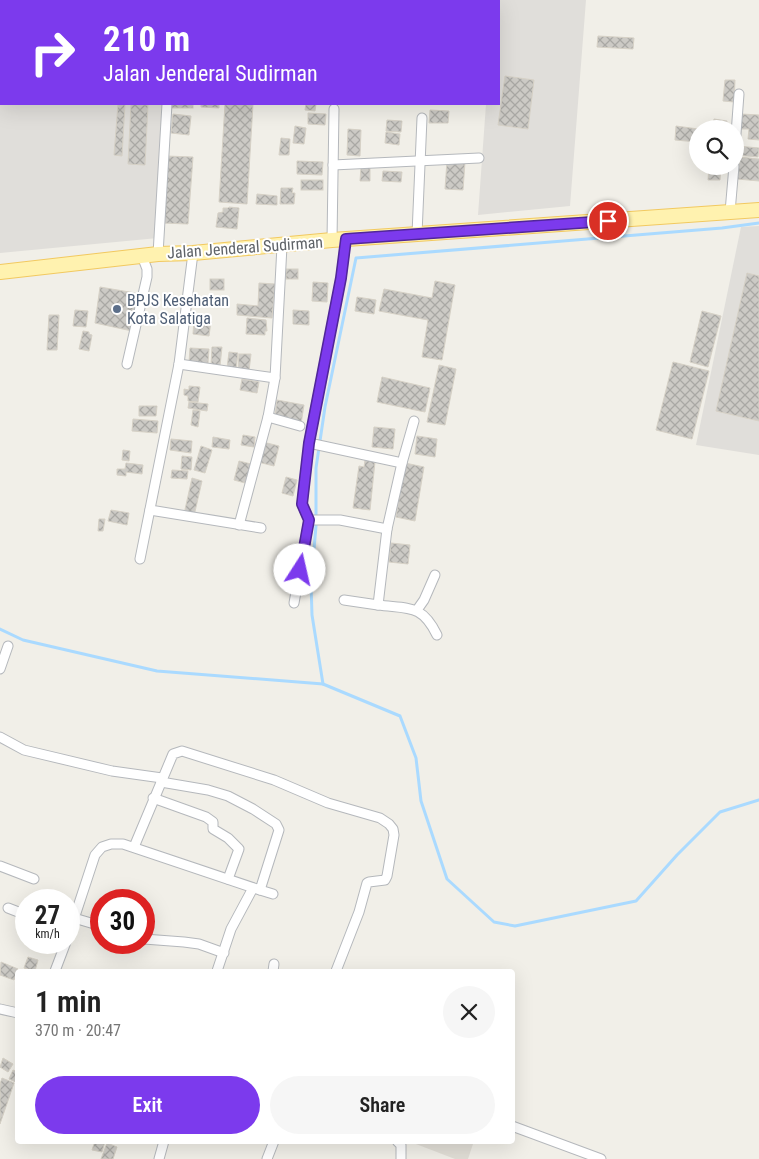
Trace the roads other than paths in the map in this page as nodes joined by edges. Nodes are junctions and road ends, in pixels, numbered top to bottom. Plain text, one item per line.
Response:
1 (739, 94) dead end
2 (167, 105) edge
3 (334, 109) dead end
4 (422, 118) dead end
5 (737, 120) edge
6 (479, 158) dead end
7 (420, 162) junction
8 (333, 165) junction
9 (733, 175) edge
10 (759, 210) edge
11 (730, 212) junction
12 (418, 234) junction
13 (346, 239) junction
14 (332, 240) junction
15 (282, 246) junction
16 (194, 253) junction
17 (158, 254) junction
18 (142, 256) junction
19 (0, 272) edge
20 (127, 364) dead end
21 (179, 364) junction
22 (276, 378) junction
23 (268, 417) junction
24 (414, 420) dead end
25 (300, 426) dead end
26 (313, 444) junction
27 (402, 463) junction
28 (150, 510) junction
29 (312, 520) junction
30 (239, 525) junction
31 (261, 528) dead end
32 (387, 529) junction
33 (140, 559) dead end
34 (435, 575) dead end
35 (344, 600) dead end
36 (294, 603) dead end
37 (378, 605) junction
38 (417, 610) junction
39 (437, 635) dead end
40 (8, 646) dead end
41 (0, 669) edge
42 (0, 737) edge
43 (161, 780) junction
44 (154, 798) junction
45 (134, 847) junction
46 (0, 866) edge
47 (34, 879) dead end
48 (228, 880) junction
49 (257, 889) junction
50 (273, 894) dead end
51 (80, 900) edge
52 (8, 908) dead end
53 (15, 911) edge
54 (155, 940) edge
55 (224, 952) junction
56 (61, 954) edge
57 (56, 969) edge
58 (219, 969) edge
59 (337, 969) edge
60 (0, 1009) edge
61 (15, 1012) edge
62 (515, 1127) edge
63 (163, 1144) edge
64 (273, 1144) edge
65 (402, 1144) edge
66 (159, 1159) edge
67 (268, 1159) edge
68 (401, 1159) edge
69 (601, 1159) edge

1 - 5 street
2 - 17 street
3 - 8 street
4 - 7 street
6 - 7 street
7 - 8 street
7 - 12 street
8 - 14 street
9 - 11 street
10 - 11 main road, Jalan Jenderal Sudirman
11 - 12 main road, Jalan Jenderal Sudirman
12 - 13 main road, Jalan Jenderal Sudirman
13 - 14 main road, Jalan Jenderal Sudirman
13 - 26 street
14 - 15 main road, Jalan Jenderal Sudirman
15 - 16 main road, Jalan Jenderal Sudirman
15 - 22 street
16 - 17 main road, Jalan Jenderal Sudirman
16 - 21 street
17 - 18 main road, Jalan Jenderal Sudirman
18 - 19 main road, Jalan Jenderal Sudirman
18 - 20 street
21 - 22 street
21 - 28 street
22 - 23 street
23 - 25 street
23 - 30 street
24 - 27 street
26 - 27 street
26 - 29 street
27 - 32 street
28 - 30 street
28 - 33 street
29 - 32 street
29 - 36 street
30 - 31 street
32 - 37 street
34 - 38 street
35 - 37 street
37 - 38 street
38 - 39 street
40 - 41 street
42 - 43 street
43 - 44 street
43 - 49 street
43 - 59 street
44 - 45 street
44 - 48 street
45 - 48 street
45 - 51 street
46 - 47 street
48 - 49 street
49 - 50 street
49 - 55 street
52 - 53 street
54 - 55 street
55 - 58 street
56 - 57 street
60 - 61 street
62 - 69 street
63 - 66 street
64 - 67 street
65 - 68 street

